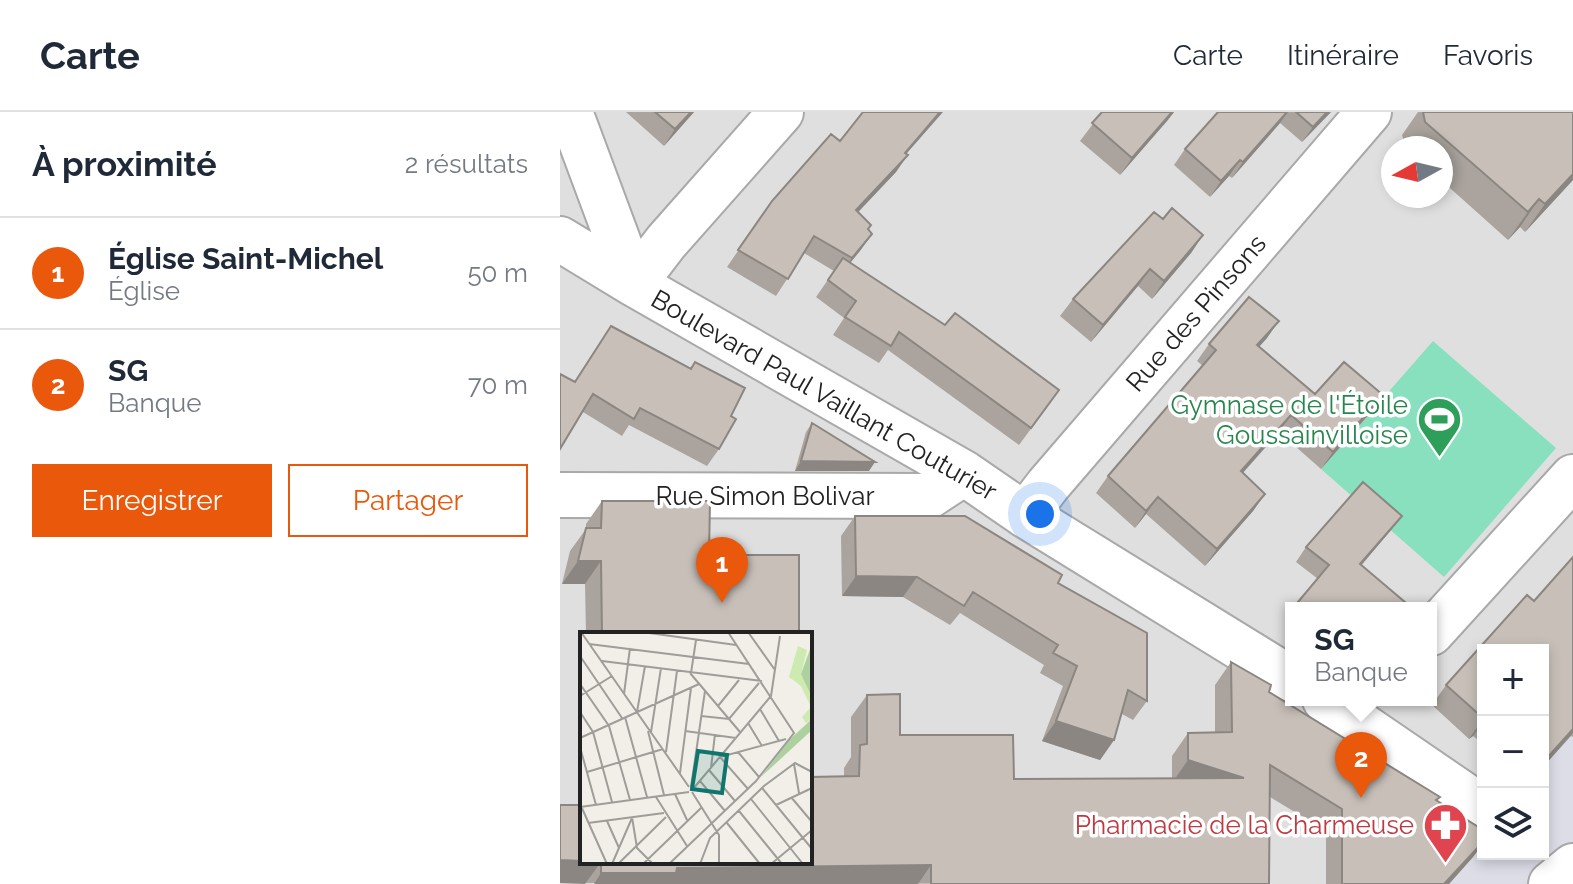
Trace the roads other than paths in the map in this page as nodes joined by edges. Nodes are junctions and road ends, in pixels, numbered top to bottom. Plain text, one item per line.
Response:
1 (570, 112) edge
2 (781, 112) edge
3 (1369, 112) edge
4 (560, 239) edge
5 (634, 284) junction
6 (964, 473) junction
7 (1573, 477) edge
8 (560, 495) edge
9 (1025, 515) junction
10 (1437, 626) edge
11 (1285, 675) edge
12 (1350, 706) edge
13 (1477, 803) edge

1 - 5 street
2 - 5 street
3 - 9 street, Rue des Pinsons
4 - 5 street, Boulevard Paul Vaillant Couturier
5 - 6 street, Boulevard Paul Vaillant Couturier
6 - 8 street, Rue Simon Bolivar
6 - 9 street, Boulevard Paul Vaillant Couturier
7 - 10 street
9 - 11 street, Boulevard Paul Vaillant Couturier
12 - 13 street

